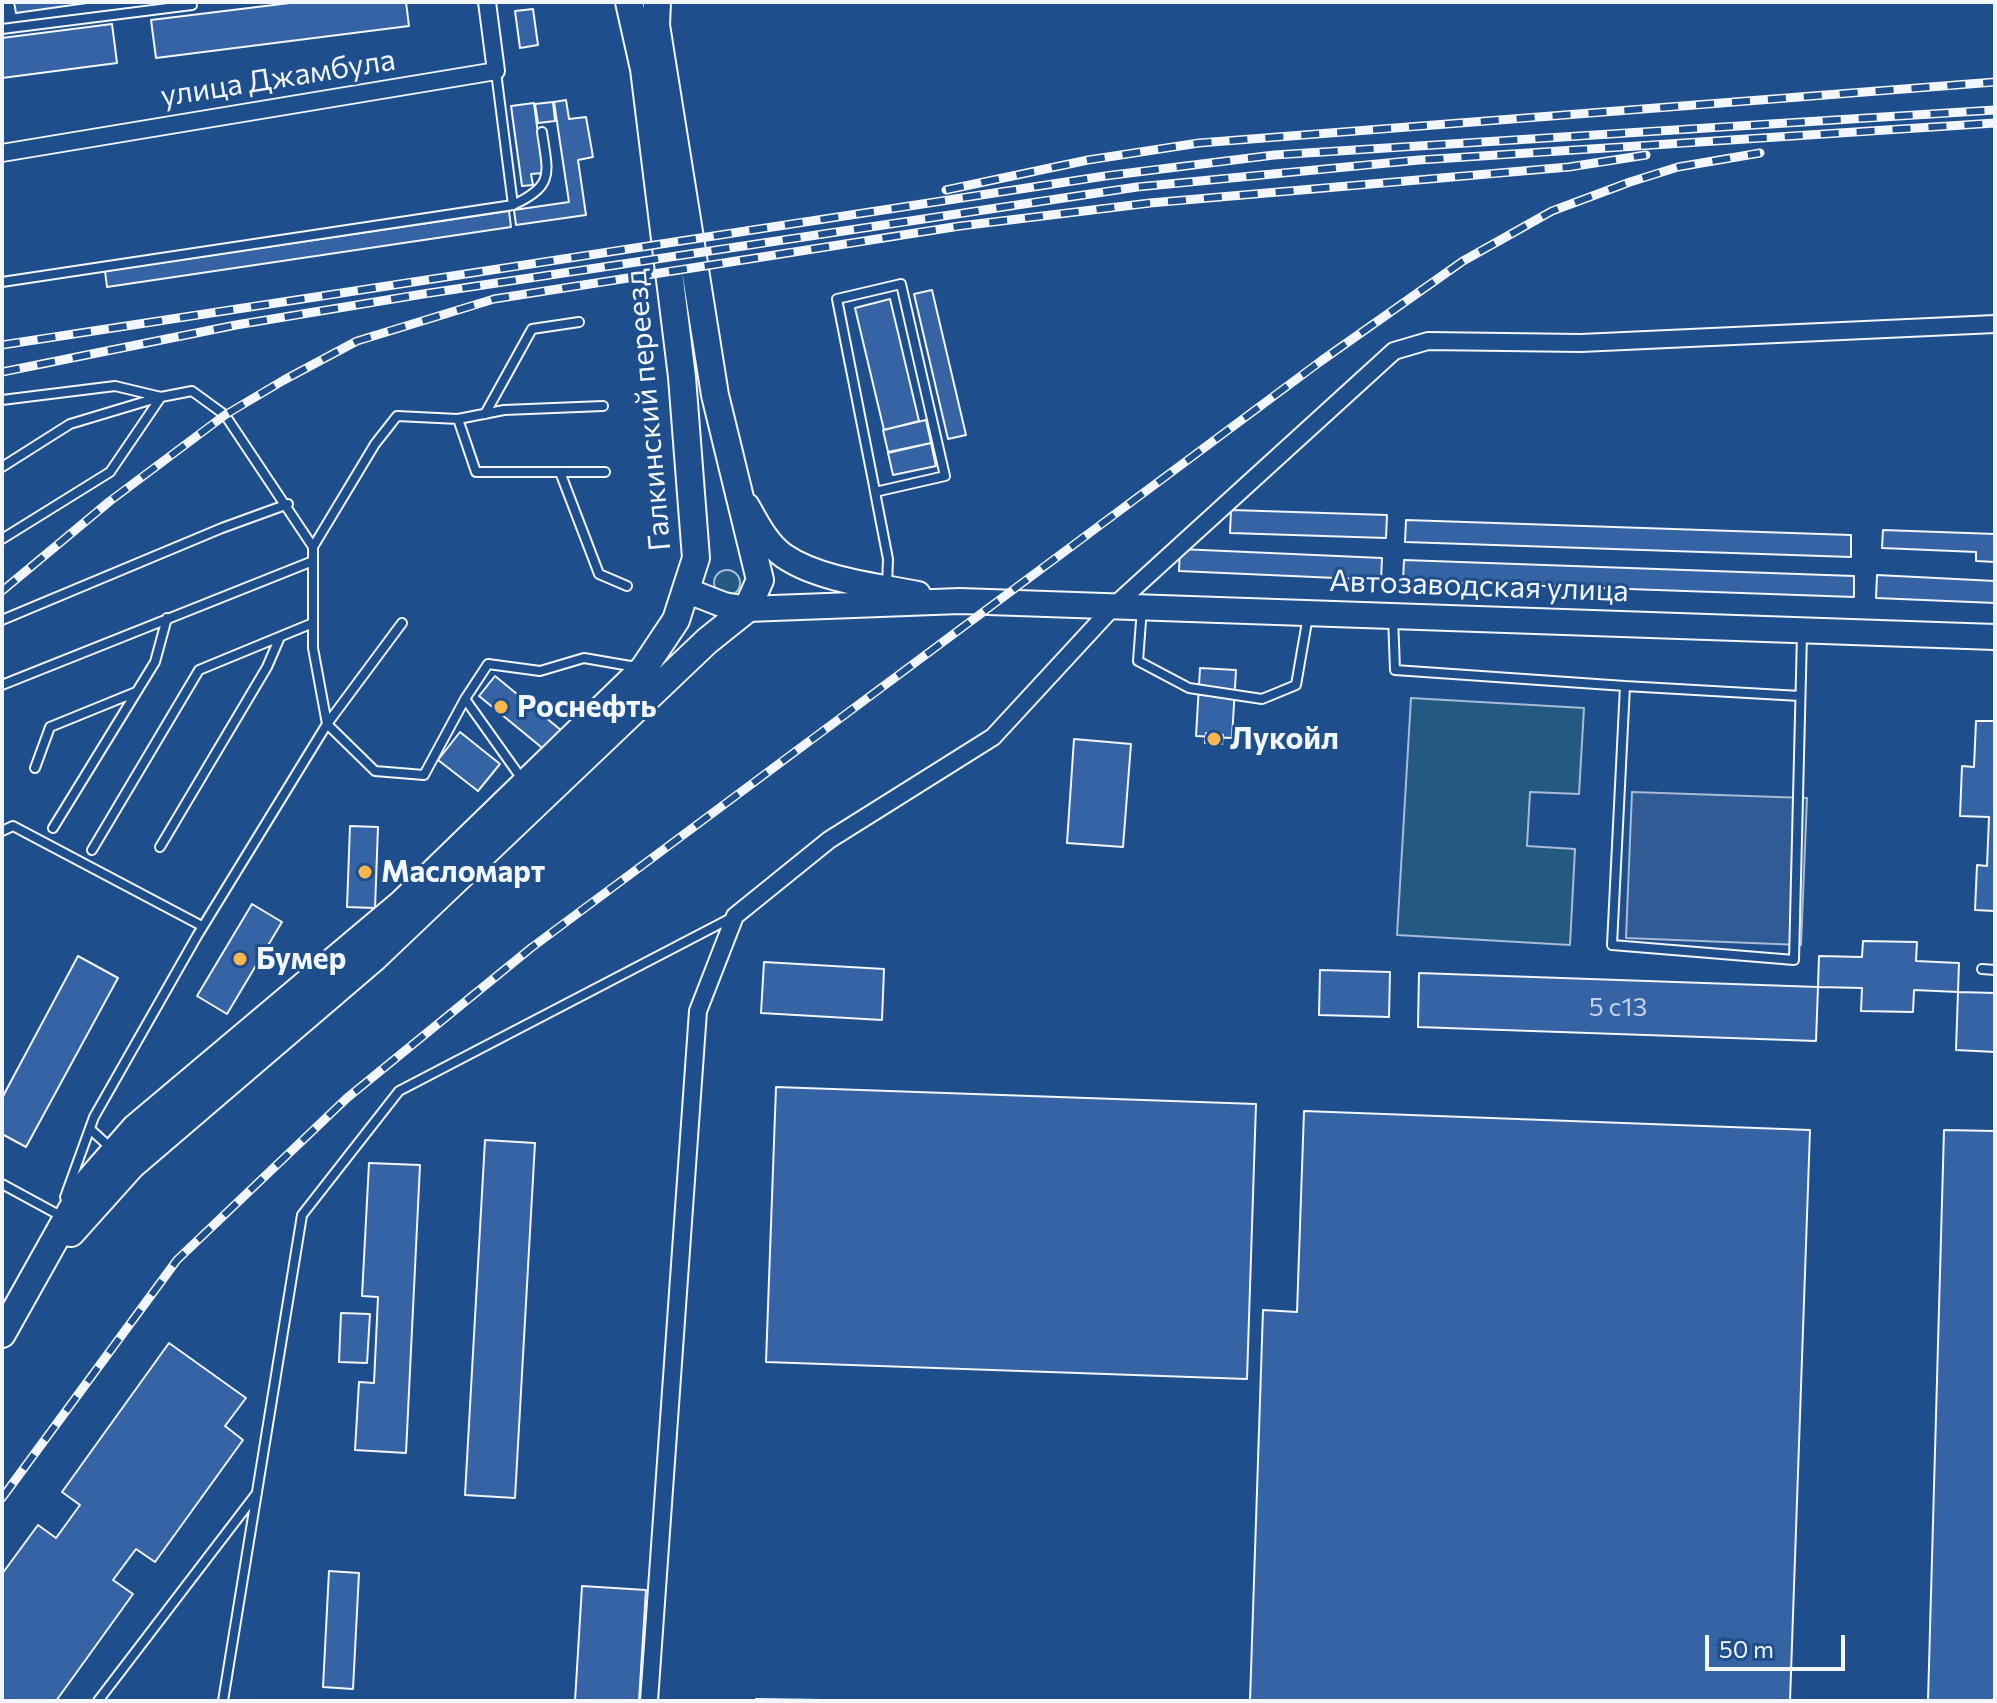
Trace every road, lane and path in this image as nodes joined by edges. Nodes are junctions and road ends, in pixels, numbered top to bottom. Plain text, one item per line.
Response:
1 (487, 2) edge
2 (629, 2) edge
3 (657, 2) edge
4 (192, 5) dead end
5 (2, 29) edge
6 (496, 71) junction
7 (542, 132) dead end
8 (2, 153) edge
9 (513, 205) junction
10 (2, 282) edge
11 (579, 322) dead end
12 (1995, 324) edge
13 (161, 397) junction
14 (2, 400) edge
15 (603, 406) dead end
16 (485, 414) junction
17 (458, 419) junction
18 (2, 467) edge
19 (560, 472) junction
20 (605, 472) dead end
21 (737, 487) junction
22 (875, 492) junction
23 (288, 504) junction
24 (2, 539) edge
25 (313, 547) junction
26 (313, 561) junction
27 (627, 586) dead end
28 (688, 591) junction
29 (884, 596) junction
30 (1113, 607) junction
31 (1142, 608) junction
32 (747, 609) junction
33 (782, 610) junction
34 (1309, 612) junction
35 (1393, 614) junction
36 (167, 618) junction
37 (2, 620) edge
38 (313, 623) junction
39 (402, 623) dead end
40 (1802, 629) junction
41 (280, 637) junction
42 (1995, 637) edge
43 (707, 641) junction
44 (644, 668) junction
45 (2, 685) edge
46 (1625, 686) junction
47 (137, 692) junction
48 (1800, 696) junction
49 (465, 699) junction
50 (327, 724) junction
51 (35, 768) dead end
52 (526, 785) junction
53 (53, 828) dead end
54 (2, 831) edge
55 (160, 847) dead end
56 (92, 850) dead end
57 (735, 916) junction
58 (202, 926) junction
59 (1982, 969) dead end
60 (1995, 970) edge
61 (90, 1129) junction
62 (123, 1158) junction
63 (2, 1184) edge
64 (59, 1215) junction
65 (42, 1266) junction
66 (2, 1334) edge
67 (257, 1492) junction
68 (98, 1701) edge
69 (223, 1701) edge
70 (649, 1701) edge

1 - 6 street
2 - 28 main road, Галкинский переезд
3 - 21 main road
4 - 5 lane
6 - 8 street, улица Джамбула
6 - 9 lane
7 - 9 lane
9 - 10 lane
11 - 16 lane
12 - 30 street
13 - 14 lane
13 - 18 lane
13 - 23 lane
13 - 24 lane
15 - 16 lane
16 - 17 lane
17 - 19 lane
17 - 25 lane
19 - 20 lane
19 - 27 lane
21 - 29 street
21 - 32 main road
22 - 22 lane
22 - 29 lane
23 - 25 lane
23 - 37 lane
25 - 26 lane
26 - 36 lane
26 - 38 lane
28 - 32 street
28 - 44 main road, Галкинский переезд
29 - 30 street, Автозаводская улица
29 - 33 street
30 - 31 street, Автозаводская улица
30 - 57 street
31 - 34 street, Автозаводская улица
31 - 34 lane
32 - 33 street
32 - 43 main road, Галкинский переезд
33 - 43 street
34 - 35 street, Автозаводская улица
35 - 40 street, Автозаводская улица
35 - 46 lane
36 - 45 lane
36 - 47 lane
38 - 41 lane
38 - 50 lane
39 - 50 lane
40 - 42 street, Автозаводская улица
40 - 48 lane
41 - 55 lane
41 - 56 lane
43 - 62 main road, Галкинский переезд
44 - 49 lane
44 - 52 main road, Галкинский переезд
46 - 48 lane
46 - 48 lane
47 - 51 lane
47 - 53 lane
49 - 50 lane
49 - 52 lane
50 - 58 lane
52 - 62 main road, Галкинский переезд
54 - 58 lane
57 - 67 lane
57 - 70 street
58 - 61 lane
59 - 60 lane
61 - 62 lane
61 - 64 lane
62 - 65 main road, Галкинский переезд
63 - 64 lane
64 - 65 lane
65 - 66 main road, Галкинский переезд
67 - 68 lane
67 - 69 lane

